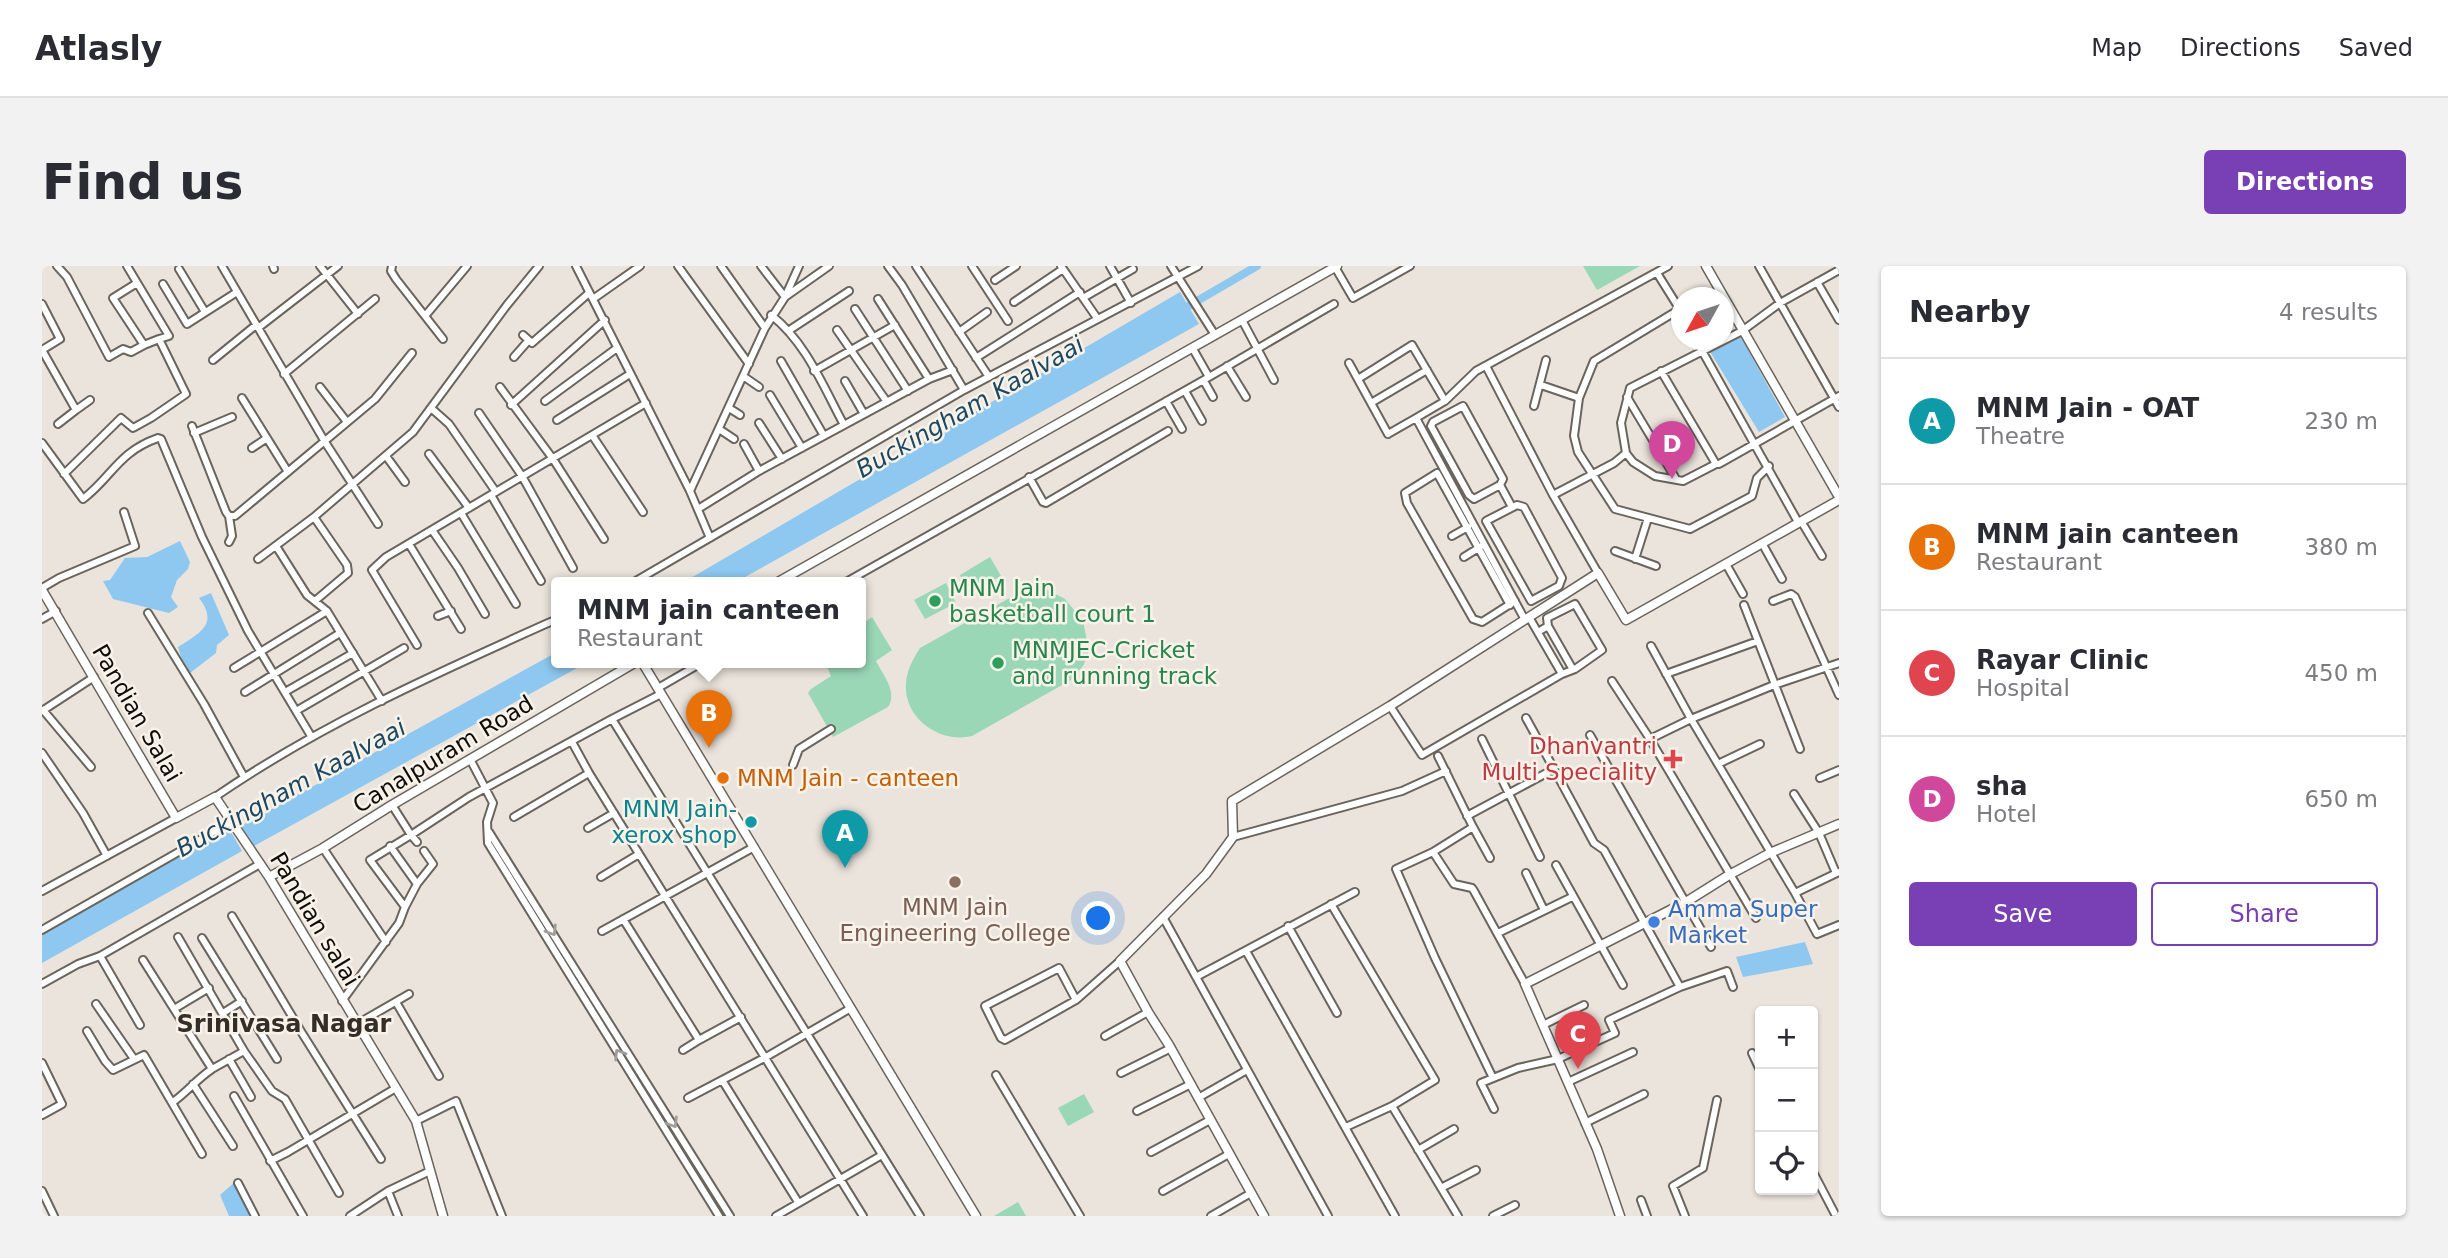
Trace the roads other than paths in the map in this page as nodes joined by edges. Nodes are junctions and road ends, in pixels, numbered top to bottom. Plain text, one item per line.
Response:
1 (57, 266) edge
2 (127, 266) edge
3 (222, 266) edge
4 (320, 266) edge
5 (338, 266) edge
6 (392, 266) edge
7 (467, 266) edge
8 (539, 266) edge
9 (576, 266) edge
10 (640, 266) edge
11 (678, 266) edge
12 (721, 266) edge
13 (761, 266) edge
14 (799, 266) edge
15 (829, 266) edge
16 (888, 266) edge
17 (916, 266) edge
18 (972, 266) edge
19 (1016, 266) edge
20 (1110, 266) edge
21 (1171, 266) edge
22 (1198, 266) edge
23 (1410, 266) edge
24 (1668, 266) edge
25 (1706, 266) edge
26 (1759, 266) edge
27 (1336, 267) edge
28 (1062, 268) edge
29 (179, 269) dead end
30 (1133, 269) dead end
31 (1839, 270) edge
32 (1657, 273) junction
33 (327, 276) junction
34 (1177, 277) junction
35 (1117, 278) junction
36 (995, 280) dead end
37 (1817, 282) junction
38 (137, 283) junction
39 (163, 284) dead end
40 (849, 291) dead end
41 (237, 292) junction
42 (1082, 295) junction
43 (1671, 295) edge
44 (591, 296) junction
45 (785, 297) junction
46 (375, 299) dead end
47 (878, 299) dead end
48 (1014, 302) dead end
49 (1131, 303) junction
50 (1780, 303) junction
51 (42, 304) edge
52 (1334, 304) dead end
53 (855, 309) dead end
54 (205, 312) junction
55 (987, 312) dead end
56 (358, 314) junction
57 (771, 315) junction
58 (425, 316) junction
59 (1671, 317) edge
60 (1097, 318) junction
61 (605, 320) junction
62 (1242, 320) junction
63 (1839, 320) edge
64 (1008, 321) dead end
65 (895, 325) junction
66 (257, 326) junction
67 (765, 328) junction
68 (837, 330) dead end
69 (789, 331) junction
70 (1742, 331) junction
71 (959, 332) junction
72 (1215, 335) junction
73 (873, 337) junction
74 (159, 339) junction
75 (443, 339) dead end
76 (144, 345) junction
77 (617, 348) junction
78 (1193, 349) junction
79 (1257, 349) junction
80 (42, 350) edge
81 (852, 350) junction
82 (1702, 351) junction
83 (412, 354) dead end
84 (514, 357) dead end
85 (976, 358) junction
86 (213, 360) dead end
87 (1546, 360) dead end
88 (780, 361) dead end
89 (1349, 363) dead end
90 (749, 364) junction
91 (1227, 366) junction
92 (1486, 366) junction
93 (953, 370) junction
94 (1427, 370) junction
95 (814, 371) junction
96 (1661, 371) junction
97 (284, 374) junction
98 (631, 374) junction
99 (743, 376) junction
100 (989, 377) junction
101 (929, 379) junction
102 (1206, 379) junction
103 (1358, 379) junction
104 (1275, 380) dead end
105 (845, 381) dead end
106 (1541, 384) junction
107 (320, 387) dead end
108 (500, 387) dead end
109 (759, 387) dead end
110 (964, 390) junction
111 (908, 391) junction
112 (1185, 391) junction
113 (770, 395) dead end
114 (1213, 397) dead end
115 (1246, 397) dead end
116 (1627, 397) junction
117 (1837, 397) edge
118 (242, 398) dead end
119 (1579, 398) junction
120 (90, 400) dead end
121 (545, 401) dead end
122 (1166, 401) junction
123 (1445, 401) junction
124 (887, 402) junction
125 (1371, 402) junction
126 (646, 403) junction
127 (511, 405) junction
128 (1534, 406) dead end
129 (1839, 407) edge
130 (431, 408) junction
131 (729, 408) junction
132 (76, 410) junction
133 (479, 413) dead end
134 (864, 414) junction
135 (740, 415) dead end
136 (232, 417) dead end
137 (1416, 418) junction
138 (557, 420) dead end
139 (1202, 421) dead end
140 (1794, 421) junction
141 (347, 422) junction
142 (759, 423) dead end
143 (58, 424) dead end
144 (844, 425) junction
145 (1431, 426) junction
146 (719, 429) junction
147 (1182, 429) dead end
148 (1168, 431) dead end
149 (1423, 431) junction
150 (592, 435) junction
151 (824, 436) junction
152 (267, 438) junction
153 (734, 439) dead end
154 (325, 442) junction
155 (42, 443) edge
156 (1756, 443) junction
157 (744, 444) dead end
158 (252, 447) dead end
159 (802, 448) junction
160 (1626, 453) junction
161 (429, 454) dead end
162 (386, 456) junction
163 (553, 459) junction
164 (782, 459) junction
165 (1716, 464) junction
166 (1769, 466) junction
167 (759, 471) junction
168 (288, 472) junction
169 (1441, 472) junction
170 (64, 474) junction
171 (1592, 474) junction
172 (522, 476) junction
173 (1028, 477) junction
174 (1676, 480) junction
175 (405, 482) dead end
176 (352, 485) junction
177 (1500, 485) junction
178 (690, 491) junction
179 (493, 494) junction
180 (1469, 495) junction
181 (1553, 495) junction
182 (1839, 498) edge
183 (1460, 500) junction
184 (1513, 507) junction
185 (469, 508) junction
186 (698, 509) junction
187 (124, 512) dead end
188 (643, 512) dead end
189 (461, 513) junction
190 (229, 516) junction
191 (314, 517) junction
192 (1648, 517) junction
193 (1486, 521) junction
194 (1799, 522) junction
195 (378, 524) dead end
196 (1472, 526) junction
197 (432, 530) junction
198 (1452, 536) dead end
199 (710, 538) junction
200 (604, 539) dead end
201 (229, 542) dead end
202 (1762, 543) junction
203 (409, 544) junction
204 (276, 546) junction
205 (1482, 546) junction
206 (1615, 551) dead end
207 (1822, 556) dead end
208 (1464, 557) dead end
209 (258, 559) dead end
210 (1635, 559) junction
211 (1726, 564) junction
212 (1656, 566) dead end
213 (573, 568) dead end
214 (1598, 573) junction
215 (643, 577) edge
216 (787, 577) edge
217 (855, 577) edge
218 (1783, 579) dead end
219 (541, 581) dead end
220 (42, 589) edge
221 (1742, 594) dead end
222 (316, 600) junction
223 (1531, 601) junction
224 (1773, 601) dead end
225 (516, 604) dead end
226 (1514, 605) junction
227 (1744, 605) dead end
228 (56, 611) junction
229 (327, 611) junction
230 (451, 611) junction
231 (148, 613) dead end
232 (485, 614) dead end
233 (438, 616) dead end
234 (42, 619) edge
235 (1527, 619) junction
236 (551, 622) edge
237 (1548, 626) junction
238 (461, 629) dead end
239 (1538, 632) junction
240 (340, 633) junction
241 (1758, 641) junction
242 (417, 645) dead end
243 (1651, 646) dead end
244 (404, 648) dead end
245 (260, 652) junction
246 (353, 653) junction
247 (1839, 663) edge
248 (1827, 667) junction
249 (234, 668) dead end
250 (626, 668) edge
251 (646, 668) edge
252 (694, 668) edge
253 (1572, 668) junction
254 (366, 671) junction
255 (274, 674) junction
256 (1562, 674) junction
257 (1666, 674) junction
258 (94, 677) junction
259 (1612, 681) dead end
260 (1774, 685) junction
261 (659, 691) junction
262 (245, 692) dead end
263 (285, 692) junction
264 (1839, 695) edge
265 (382, 701) junction
266 (1390, 706) junction
267 (43, 711) edge
268 (296, 711) junction
269 (1526, 718) dead end
270 (612, 719) junction
271 (1691, 719) junction
272 (831, 729) dead end
273 (1590, 735) dead end
274 (311, 736) junction
275 (1482, 739) dead end
276 (1650, 739) junction
277 (572, 742) junction
278 (1760, 744) dead end
279 (1800, 749) dead end
280 (42, 753) edge
281 (1438, 756) dead end
282 (470, 760) junction
283 (1717, 764) junction
284 (793, 765) dead end
285 (91, 767) dead end
286 (1554, 769) junction
287 (1839, 770) edge
288 (1446, 771) junction
289 (589, 773) junction
290 (244, 777) junction
291 (1820, 778) dead end
292 (486, 789) junction
293 (1509, 793) junction
294 (1794, 794) dead end
295 (215, 797) junction
296 (392, 805) junction
297 (614, 813) junction
298 (1467, 816) junction
299 (514, 817) dead end
300 (176, 818) junction
301 (231, 822) junction
302 (1839, 824) edge
303 (1473, 827) junction
304 (588, 828) dead end
305 (489, 832) junction
306 (1819, 833) junction
307 (411, 835) junction
308 (1233, 837) junction
309 (417, 842) dead end
310 (390, 846) junction
311 (754, 847) junction
312 (323, 848) junction
313 (424, 851) dead end
314 (1433, 852) junction
315 (1770, 853) junction
316 (639, 854) junction
317 (107, 856) junction
318 (1540, 857) dead end
319 (1490, 858) dead end
320 (260, 864) junction
321 (1556, 865) dead end
322 (1837, 872) edge
323 (708, 873) junction
324 (1526, 873) dead end
325 (1729, 875) junction
326 (269, 877) junction
327 (601, 877) dead end
328 (417, 884) junction
329 (42, 891) edge
330 (1355, 892) dead end
331 (1795, 892) junction
332 (666, 897) junction
333 (1572, 897) junction
334 (1686, 902) junction
335 (1331, 904) junction
336 (405, 907) junction
337 (1544, 910) junction
338 (232, 916) dead end
339 (1163, 917) junction
340 (1756, 918) dead end
341 (623, 919) junction
342 (1644, 923) junction
343 (1839, 925) edge
344 (1289, 926) junction
345 (42, 930) edge
346 (602, 931) dead end
347 (1498, 933) junction
348 (178, 937) dead end
349 (202, 938) dead end
350 (387, 942) junction
351 (1600, 944) junction
352 (1712, 947) dead end
353 (1246, 951) junction
354 (100, 956) junction
355 (142, 960) dead end
356 (1120, 961) junction
357 (1196, 977) junction
358 (42, 984) edge
359 (1525, 984) junction
360 (1623, 985) dead end
361 (1680, 987) junction
362 (209, 988) junction
363 (1733, 988) dead end
364 (409, 995) dead end
365 (242, 1000) junction
366 (1076, 1000) junction
367 (342, 1001) junction
368 (396, 1002) junction
369 (96, 1004) dead end
370 (1584, 1005) dead end
371 (851, 1008) junction
372 (174, 1009) junction
373 (1148, 1012) junction
374 (223, 1013) junction
375 (1337, 1013) dead end
376 (741, 1017) junction
377 (357, 1024) junction
378 (140, 1025) dead end
379 (1543, 1025) junction
380 (87, 1031) dead end
381 (807, 1033) junction
382 (1105, 1036) dead end
383 (699, 1041) junction
384 (1171, 1048) junction
385 (683, 1050) dead end
386 (244, 1051) junction
387 (1633, 1052) dead end
388 (1752, 1053) dead end
389 (766, 1057) junction
390 (134, 1059) junction
391 (229, 1059) junction
392 (277, 1059) dead end
393 (1558, 1059) junction
394 (42, 1063) edge
395 (212, 1069) junction
396 (1760, 1069) edge
397 (1247, 1070) junction
398 (1121, 1073) dead end
399 (996, 1075) dead end
400 (439, 1076) dead end
401 (1493, 1078) junction
402 (722, 1080) junction
403 (1568, 1082) junction
404 (193, 1084) junction
405 (1191, 1084) junction
406 (396, 1087) junction
407 (1644, 1094) dead end
408 (233, 1096) dead end
409 (251, 1097) dead end
410 (688, 1098) dead end
411 (1198, 1098) junction
412 (1717, 1100) dead end
413 (173, 1102) junction
414 (1392, 1106) junction
415 (1493, 1109) dead end
416 (1137, 1111) dead end
417 (352, 1114) junction
418 (42, 1115) edge
419 (1210, 1120) junction
420 (416, 1121) junction
421 (1585, 1123) junction
422 (1346, 1127) junction
423 (1454, 1129) dead end
424 (309, 1140) junction
425 (233, 1146) dead end
426 (1418, 1150) junction
427 (1151, 1152) dead end
428 (202, 1154) dead end
429 (1229, 1154) junction
430 (882, 1155) junction
431 (381, 1159) dead end
432 (270, 1161) junction
433 (1476, 1170) dead end
434 (430, 1171) junction
435 (841, 1179) junction
436 (1818, 1182) edge
437 (238, 1183) dead end
438 (1441, 1188) junction
439 (42, 1191) edge
440 (388, 1191) junction
441 (1163, 1191) dead end
442 (339, 1193) dead end
443 (1251, 1193) junction
444 (1641, 1200) dead end
445 (798, 1202) junction
446 (1515, 1205) dead end
447 (54, 1216) edge
448 (255, 1216) edge
449 (303, 1216) edge
450 (350, 1216) edge
451 (398, 1216) edge
452 (443, 1216) edge
453 (502, 1216) edge
454 (719, 1216) edge
455 (730, 1216) edge
456 (776, 1216) edge
457 (863, 1216) edge
458 (920, 1216) edge
459 (975, 1216) edge
460 (1080, 1216) edge
461 (1211, 1216) edge
462 (1264, 1216) edge
463 (1328, 1216) edge
464 (1395, 1216) edge
465 (1458, 1216) edge
466 (1493, 1216) edge
467 (1620, 1216) edge
468 (1647, 1216) edge
469 (1685, 1216) edge
470 (1836, 1216) edge

1 - 76 street
2 - 38 street
3 - 41 street
4 - 33 street
5 - 33 street
6 - 58 street
7 - 58 street
8 - 130 street
9 - 44 street
10 - 44 street
11 - 90 street
12 - 67 street
13 - 45 street
14 - 45 street
15 - 45 street
16 - 93 street
17 - 71 street
18 - 64 street
19 - 36 street
20 - 35 street
21 - 34 street
22 - 34 street
23 - 27 street
24 - 32 street
25 - 70 street
26 - 50 street
27 - 62 street
28 - 42 street
28 - 48 street
29 - 54 street
30 - 35 street
31 - 37 street
32 - 43 street
32 - 92 street
33 - 56 street
33 - 66 street
34 - 49 street
34 - 72 street
35 - 42 street
35 - 49 street
37 - 50 street
37 - 63 street
38 - 74 street
38 - 76 street
39 - 54 street
40 - 69 street
41 - 54 street
41 - 66 street
42 - 60 street
42 - 85 street
44 - 61 street
44 - 84 street
45 - 57 street
46 - 56 street
47 - 65 street
49 - 60 street
50 - 70 street
50 - 117 street
51 - 80 street
52 - 79 street
53 - 73 street
55 - 71 street
56 - 97 street
57 - 67 street
57 - 69 street
58 - 75 street
59 - 119 street
60 - 100 street
61 - 77 street
61 - 127 street
62 - 72 street
62 - 79 street
65 - 73 street
65 - 101 street
66 - 86 street
66 - 97 street
67 - 90 street
68 - 81 street
69 - 95 street
70 - 82 street
70 - 140 street
71 - 85 street
72 - 78 street
73 - 81 street
73 - 111 street
74 - 76 street
74 - 170 street
77 - 98 street
77 - 121 street
78 - 102 street
78 - 216 street
79 - 91 street
79 - 104 street
80 - 132 street
81 - 95 street
81 - 124 street
82 - 96 street
82 - 156 street
83 - 141 street
85 - 100 street
87 - 106 street
88 - 151 street
89 - 103 street
90 - 99 street
91 - 102 street
91 - 115 street
92 - 123 street
92 - 181 street
93 - 101 street
93 - 110 street
94 - 103 street
94 - 123 street
94 - 125 street
95 - 144 street
96 - 116 street
96 - 165 street
97 - 154 street
98 - 126 street
98 - 138 street
99 - 109 street
99 - 131 street
100 - 110 street
101 - 111 street
102 - 112 street
102 - 114 street
103 - 125 street
105 - 134 street
106 - 119 street
106 - 128 street
107 - 141 street
108 - 127 street
110 - 199 street
111 - 124 street
112 - 122 street
112 - 139 street
113 - 159 street
116 - 160 street
116 - 174 street
117 - 129 street
117 - 140 street
118 - 152 street
119 - 171 street
120 - 132 street
122 - 147 street
122 - 173 street
123 - 137 street
124 - 134 street
125 - 137 street
126 - 150 street
126 - 178 street
127 - 163 street
130 - 162 street
130 - 179 street
131 - 135 street
131 - 146 street
132 - 143 street
133 - 172 street
134 - 144 street
136 - 190 street
137 - 149 street
140 - 156 street
140 - 182 street
141 - 154 street
142 - 164 street
144 - 151 street
145 - 149 street
145 - 177 street
145 - 180 street
146 - 153 street
146 - 178 street
148 - 173 street
149 - 169 street
150 - 163 street
150 - 188 street
151 - 159 street
152 - 158 street
152 - 168 street
154 - 168 street
154 - 176 street
155 - 170 street
156 - 165 street
156 - 166 street
157 - 167 street
159 - 164 street
160 - 171 street
160 - 174 street
161 - 185 street
162 - 175 street
162 - 176 street
163 - 172 street
163 - 200 street
164 - 167 street
165 - 174 street
166 - 192 street
166 - 194 street
167 - 186 street
168 - 190 street
169 - 183 street
169 - 196 street
169 - 226 street
170 - 245 street
171 - 181 street
171 - 192 street
172 - 179 street
172 - 213 street
173 - 217 street
176 - 191 street
176 - 195 street
177 - 180 street
177 - 184 street
178 - 186 street
179 - 185 street
179 - 219 street
180 - 183 street
181 - 214 street
182 - 194 street
183 - 196 street
184 - 193 street
184 - 223 street
185 - 189 street
186 - 199 street
187 - 220 street
189 - 197 street
189 - 225 street
190 - 201 street
191 - 204 street
191 - 222 street
192 - 210 street
193 - 196 street
193 - 223 street
194 - 202 street
194 - 207 street
196 - 198 street
196 - 205 street
197 - 203 street
197 - 232 street
199 - 215 street
202 - 211 street
202 - 218 street
203 - 230 street
203 - 242 street
204 - 209 street
204 - 222 street
205 - 208 street
205 - 226 street
206 - 210 street
210 - 212 street
211 - 214 street
211 - 221 street
214 - 235 street
220 - 228 street, Pandian Salai
222 - 229 street
223 - 226 street
224 - 248 street
226 - 235 street
227 - 241 street
228 - 234 street
228 - 258 street, Pandian Salai
229 - 240 street
229 - 245 street
230 - 233 street
230 - 238 street
231 - 290 street
235 - 239 street
235 - 266 street
236 - 265 street
237 - 239 street
237 - 253 street
237 - 253 street
239 - 256 street
240 - 246 street
240 - 255 street
241 - 257 street
241 - 260 street
243 - 257 street
244 - 254 street
245 - 249 street
245 - 255 street
246 - 254 street
246 - 263 street
247 - 248 street
248 - 260 street
248 - 264 street
250 - 282 street, Canalpuram Road
251 - 261 street
252 - 261 street
253 - 256 street
254 - 265 street
254 - 268 street
255 - 262 street
255 - 263 street
256 - 266 street
257 - 271 street
258 - 267 street
258 - 300 street, Pandian Salai
259 - 276 street
260 - 271 street
260 - 279 street
261 - 270 street
261 - 311 street
263 - 268 street
265 - 274 street
266 - 308 street
267 - 285 street
268 - 274 street
269 - 286 street
270 - 277 street
270 - 323 street
271 - 276 street
271 - 283 street
272 - 284 street
273 - 334 street
274 - 290 street
275 - 293 street
276 - 325 street
277 - 289 street
277 - 292 street
278 - 283 street
280 - 317 street
281 - 288 street
282 - 292 street
282 - 296 street, Canalpuram Road
283 - 315 street
286 - 293 street
286 - 342 street
287 - 291 street
288 - 298 street
288 - 308 street
289 - 297 street
289 - 299 street
290 - 295 street
292 - 305 street
292 - 307 street
293 - 298 street
293 - 318 street
294 - 306 street
295 - 300 street, Pandian Salai
295 - 301 street, Pandian salai
296 - 307 street
296 - 312 street, Canalpuram Road
297 - 304 street
297 - 316 street
298 - 303 street
300 - 317 street
301 - 320 street, Pandian salai
301 - 345 street
302 - 306 street
303 - 314 street
303 - 319 street
454 -> 305 street
305 -> 455 street
306 - 315 street
306 - 322 street
307 - 309 street
307 - 310 street
308 - 339 street
310 - 328 street
310 - 336 street
311 - 323 street
311 - 371 street
312 - 326 street, Canalpuram Road
312 - 350 street
313 - 328 street
314 - 347 street
314 - 401 street
315 - 325 street
315 - 331 street
316 - 327 street
316 - 332 street
317 - 329 street
320 - 326 street, Pandian salai
320 - 354 street
321 - 333 street
322 - 331 street
323 - 332 street
323 - 381 street
324 - 337 street
325 - 334 street
325 - 340 street
326 - 367 street, Pandian salai
328 - 336 street
330 - 335 street
331 - 343 street
332 - 341 street
332 - 376 street
333 - 337 street
333 - 351 street
334 - 342 street
334 - 352 street
335 - 344 street
335 - 414 street
336 - 350 street
337 - 347 street
338 - 417 street
339 - 356 street
339 - 357 street
341 - 346 street
341 - 383 street
342 - 351 street
342 - 361 street
344 - 353 street
344 - 375 street
347 - 359 street
348 - 362 street
349 - 365 street
350 - 367 street
351 - 359 street
351 - 360 street
353 - 357 street
353 - 422 street
354 - 358 street
354 - 378 street
355 - 372 street
356 - 366 street
356 - 373 street
357 - 397 street
359 - 379 street
361 - 363 street
361 - 393 street
362 - 372 street
362 - 374 street
364 - 368 street
365 - 374 street
365 - 392 street
366 - 366 street
367 - 377 street, Pandian salai
368 - 377 street
368 - 400 street
369 - 390 street
370 - 379 street
371 - 381 street
371 - 459 street
372 - 395 street
373 - 382 street
373 - 384 street
374 - 386 street
376 - 383 street
376 - 389 street
377 - 406 street, Pandian salai
379 - 393 street
380 - 390 street
381 - 389 street
381 - 430 street
383 - 385 street
384 - 398 street
384 - 405 street
386 - 391 street
386 - 424 street
387 - 403 street
388 - 396 street
389 - 402 street
389 - 435 street
390 - 413 street
391 - 395 street
391 - 409 street
393 - 401 street
393 - 403 street
394 - 418 street
395 - 404 street
397 - 411 street
397 - 463 street
399 - 460 street
401 - 415 street
402 - 410 street
402 - 445 street
403 - 421 street
404 - 413 street
404 - 425 street
405 - 411 street
405 - 416 street
406 - 417 street
406 - 420 street, Pandian salai
407 - 421 street
408 - 432 street
411 - 419 street
412 - 469 street
413 - 428 street
414 - 422 street
414 - 426 street
417 - 424 street
417 - 431 street
419 - 427 street
419 - 429 street
420 - 434 street, Pandian salai
420 - 453 street
421 - 467 street
422 - 464 street
423 - 426 street
424 - 432 street
424 - 442 street
426 - 438 street
429 - 441 street
429 - 443 street
430 - 435 street
430 - 458 street
432 - 449 street
433 - 438 street
434 - 440 street
434 - 452 street, Pandian salai
435 - 445 street
435 - 457 street
436 - 470 street
437 - 448 street
438 - 465 street
439 - 447 street
440 - 450 street
440 - 451 street
443 - 461 street
443 - 462 street
444 - 468 street
445 - 456 street
446 - 466 street

